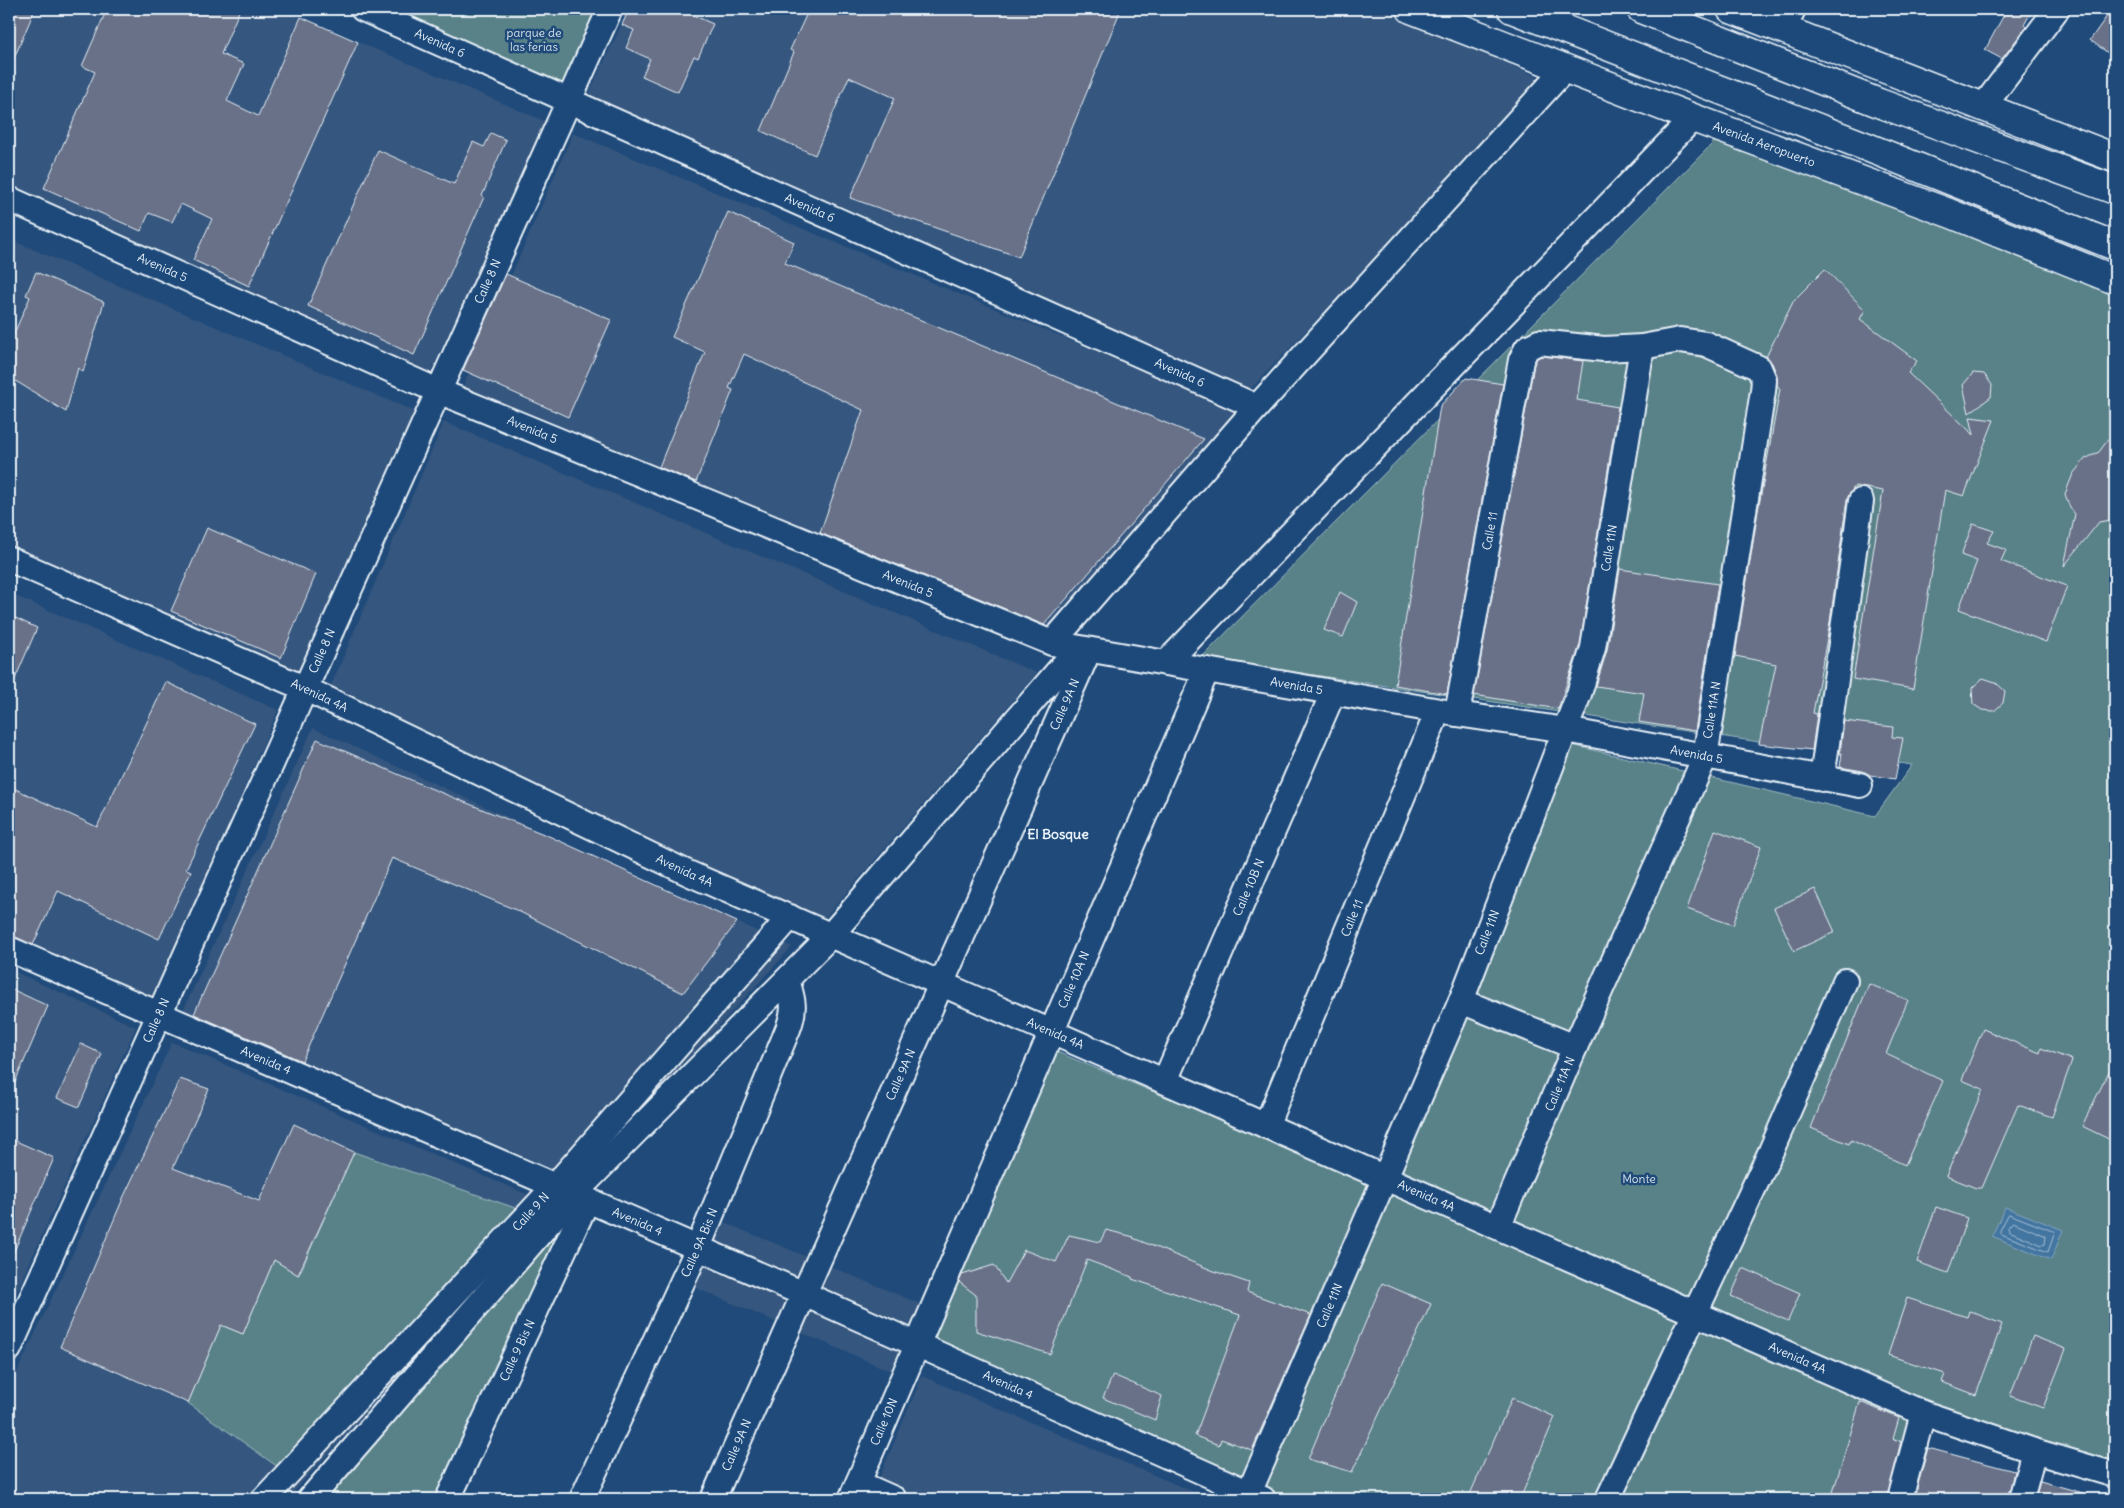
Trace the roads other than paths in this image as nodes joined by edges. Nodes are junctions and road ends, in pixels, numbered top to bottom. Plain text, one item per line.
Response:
1 (363, 9) edge
2 (610, 9) edge
3 (1411, 9) edge
4 (1513, 9) edge
5 (1641, 9) edge
6 (1732, 9) edge
7 (2057, 9) edge
8 (1689, 18) edge
9 (1788, 19) edge
10 (1468, 21) edge
11 (1565, 69) junction
12 (568, 101) junction
13 (1983, 107) junction
14 (1771, 110) junction
15 (1693, 118) junction
16 (1808, 124) junction
17 (1778, 148) junction
18 (2115, 158) edge
19 (2115, 190) edge
20 (9, 199) edge
21 (2115, 246) edge
22 (2115, 280) edge
23 (1642, 347) junction
24 (1526, 348) joint
25 (438, 391) junction
26 (1257, 407) junction
27 (1861, 500) dead end
28 (9, 559) edge
29 (1052, 643) junction
30 (1083, 649) junction
31 (1166, 663) junction
32 (1207, 670) junction
33 (306, 689) junction
34 (1333, 693) junction
35 (1447, 713) junction
36 (1566, 730) junction
37 (1705, 757) junction
38 (1822, 778) junction
39 (1860, 785) dead end
40 (790, 918) junction
41 (830, 935) junction
42 (9, 949) edge
43 (787, 980) junction
44 (1845, 981) dead end
45 (941, 983) junction
46 (1461, 1001) junction
47 (159, 1014) junction
48 (1051, 1031) junction
49 (1576, 1047) junction
50 (1165, 1081) junction
51 (1266, 1126) junction
52 (1385, 1178) junction
53 (572, 1194) junction
54 (1498, 1227) junction
55 (697, 1250) junction
56 (804, 1294) junction
57 (1695, 1313) junction
58 (916, 1345) junction
59 (9, 1349) edge
60 (1923, 1413) junction
61 (2034, 1451) junction
62 (2115, 1475) edge
63 (854, 1491) edge
64 (1256, 1496) edge
65 (264, 1499) edge
66 (310, 1499) edge
67 (448, 1499) edge
68 (582, 1499) edge
69 (713, 1499) edge
70 (894, 1499) edge
71 (1608, 1499) edge
72 (1900, 1499) edge
73 (2020, 1499) edge

1 - 12 street, Avenida 6
2 - 12 street, Calle 8 N
3 - 10 main road, Avenida Aeropuerto
4 - 10 main road
4 - 14 main road
5 - 8 main road
6 - 9 main road
7 - 13 street
8 - 19 main road
9 - 13 main road
10 - 11 main road, Avenida Aeropuerto
11 - 15 main road, Avenida Aeropuerto
11 - 26 street
12 - 25 street, Calle 8 N
12 - 26 street, Avenida 6
13 - 18 main road
14 - 16 main road
14 - 17 main road
15 - 17 main road, Avenida Aeropuerto
15 - 31 street
16 - 17 main road
16 - 21 main road
17 - 22 main road, Avenida Aeropuerto
20 - 25 street, Avenida 5
23 - 24 street, Calle 11A N
23 - 36 street, Calle 11N
23 - 37 street, Calle 11A N
24 - 35 street, Calle 11
25 - 29 street, Avenida 5
25 - 33 street, Calle 8 N
26 - 29 street
27 - 38 street
28 - 33 street, Avenida 4A
29 - 30 street, Avenida 5
30 - 31 street, Avenida 5
30 - 41 street, Calle 9 N
30 - 45 street, Calle 9A N
31 - 32 street, Avenida 5
32 - 34 street, Avenida 5
32 - 48 street, Calle 10A N
33 - 40 street, Avenida 4A
33 - 47 street, Calle 8 N
34 - 35 street, Avenida 5
34 - 50 street, Calle 10B N
35 - 36 street, Avenida 5
35 - 51 street, Calle 11
36 - 37 street, Avenida 5
36 - 46 street, Calle 11N
37 - 38 street, Avenida 5
37 - 49 street, Calle 11A N
38 - 39 street, Avenida 5
40 - 41 street, Avenida 4A
40 - 53 street, Calle 9 N
41 - 43 street, Calle 9 N
41 - 45 street, Avenida 4A
42 - 47 street, Avenida 4
43 - 53 street, Calle 9 N
43 - 55 street, Calle 9A Bis N
44 - 57 street
45 - 48 street, Avenida 4A
45 - 56 street, Calle 9A N
46 - 49 street
46 - 52 street, Calle 11N
47 - 53 street, Avenida 4
47 - 59 street, Calle 8 N
48 - 50 street, Avenida 4A
48 - 58 street, Calle 10A N
49 - 54 street, Calle 11A N
50 - 51 street, Avenida 4A
51 - 52 street, Avenida 4A
52 - 54 street, Avenida 4A
52 - 64 street, Calle 11N
53 - 55 street, Avenida 4
53 - 65 street, Calle 9 N
53 - 66 street, Calle 9 N
53 - 67 street, Calle 9 Bis N
54 - 57 street, Avenida 4A
55 - 56 street, Avenida 4
55 - 68 street, Calle 9A Bis N
56 - 58 street, Avenida 4
56 - 69 street, Calle 9A N
57 - 60 street, Avenida 4A
57 - 71 street
58 - 63 street, Calle 10N
58 - 64 street, Avenida 4
60 - 61 street, Avenida 4A
60 - 72 street
61 - 62 street, Avenida 4A
61 - 73 street
63 - 70 street

